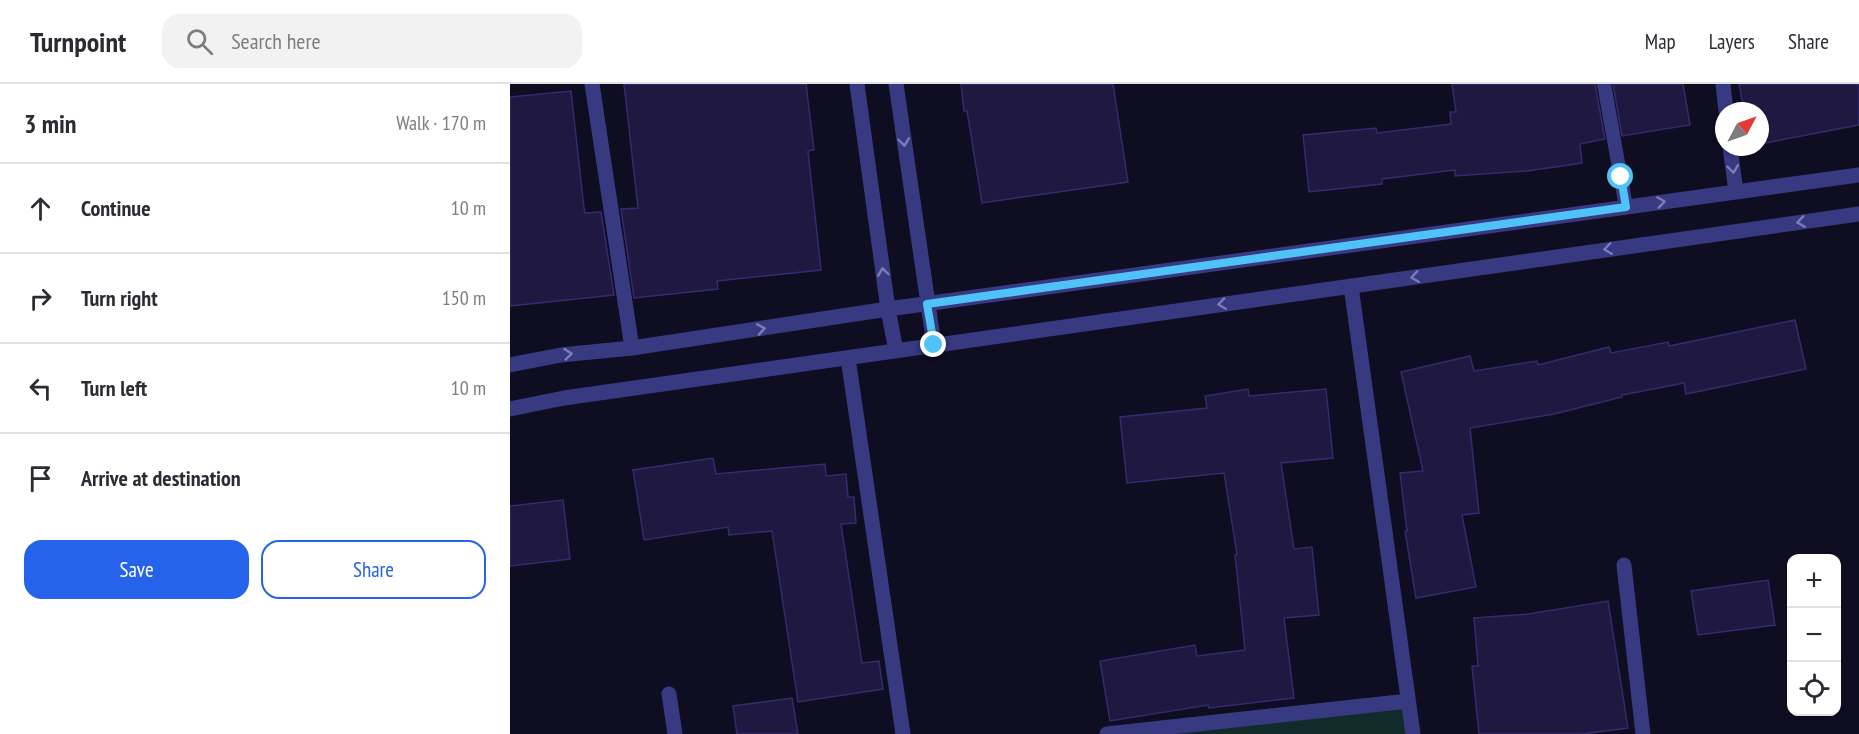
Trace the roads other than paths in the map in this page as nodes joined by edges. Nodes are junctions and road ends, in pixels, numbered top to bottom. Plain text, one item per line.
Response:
1 (592, 84) edge
2 (857, 84) edge
3 (896, 84) edge
4 (1604, 84) edge
5 (1723, 84) edge
6 (1725, 102) edge
7 (1731, 156) edge
8 (1859, 175) edge
9 (1736, 192) junction
10 (1626, 207) junction
11 (1859, 214) edge
12 (1351, 286) junction
13 (927, 304) junction
14 (888, 309) junction
15 (934, 345) junction
16 (632, 348) junction
17 (896, 351) junction
18 (848, 358) junction
19 (510, 364) edge
20 (510, 409) edge
21 (1624, 565) dead end
22 (669, 694) dead end
23 (1408, 701) junction
24 (675, 734) edge
25 (903, 734) edge
26 (1107, 734) edge
27 (1413, 734) edge
28 (1643, 734) edge

1 - 16 street
14 -> 2 street
3 -> 13 street
4 - 10 lane
5 - 6 street
7 -> 9 street
8 - 9 street
10 -> 9 street
10 - 13 street
11 -> 12 street
12 -> 15 street
12 - 23 street
13 - 14 street
13 - 15 street
16 -> 14 street
14 - 17 street
15 - 17 street
19 -> 16 street
17 - 18 street
18 - 20 street
18 - 25 street
21 - 28 street
22 - 24 street
23 - 26 street
23 - 27 street

